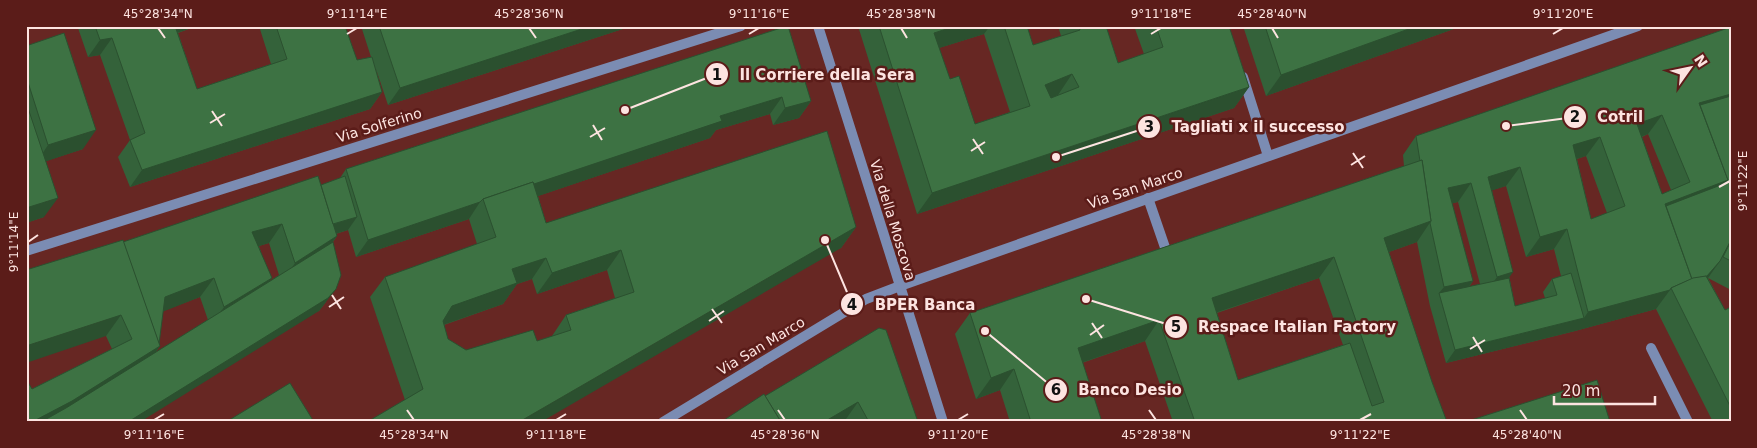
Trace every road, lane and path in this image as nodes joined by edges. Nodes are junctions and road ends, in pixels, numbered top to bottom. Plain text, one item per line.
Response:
1 (741, 26) edge
2 (818, 26) edge
3 (1638, 26) edge
4 (1238, 64) edge
5 (1268, 156) junction
6 (1148, 198) junction
7 (26, 250) edge
8 (1170, 263) edge
9 (900, 286) junction
10 (1651, 348) dead end
11 (663, 422) edge
12 (943, 422) edge
13 (1688, 422) edge

1 - 7 street, Via Solferino
2 - 9 street, Via della Moscova
3 - 5 street, Via San Marco
4 - 5 street
5 - 6 street, Via San Marco
6 - 8 street
6 - 9 street, Via San Marco
9 - 11 street, Via San Marco
9 - 12 street, Via della Moscova
10 - 13 street

